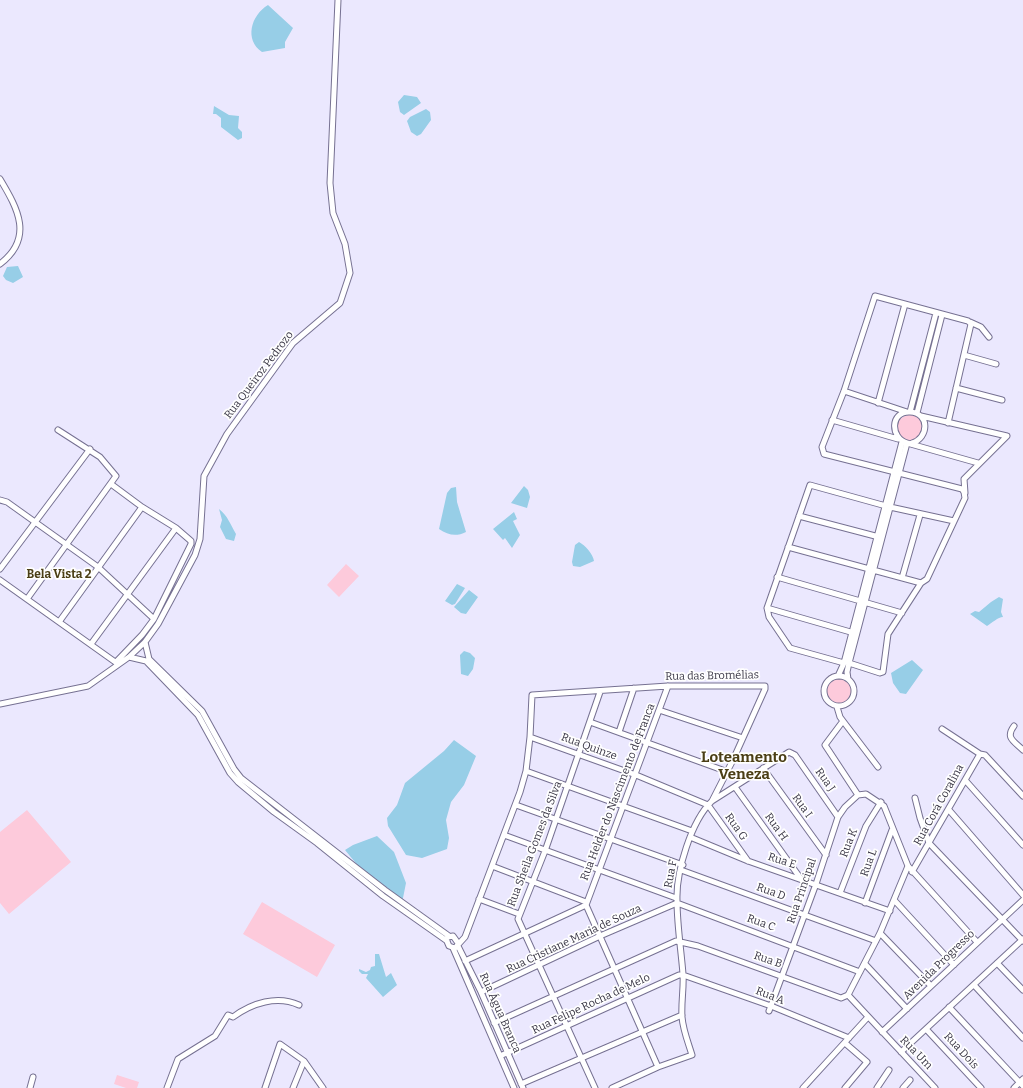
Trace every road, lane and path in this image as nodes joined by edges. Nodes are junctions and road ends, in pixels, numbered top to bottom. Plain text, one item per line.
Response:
1 (338, 0) edge
2 (0, 179) edge
3 (0, 264) edge
4 (905, 304) junction
5 (936, 313) junction
6 (942, 315) junction
7 (970, 322) junction
8 (989, 337) dead end
9 (964, 355) junction
10 (996, 364) dead end
11 (956, 388) junction
12 (844, 391) junction
13 (1002, 400) dead end
14 (878, 403) junction
15 (908, 412) junction
16 (919, 415) junction
17 (832, 420) junction
18 (948, 423) junction
19 (58, 430) dead end
20 (905, 442) junction
21 (90, 449) junction
22 (978, 463) junction
23 (896, 474) junction
24 (111, 484) junction
25 (965, 495) junction
26 (1, 501) edge
27 (888, 506) junction
28 (142, 507) junction
29 (920, 515) junction
30 (798, 516) junction
31 (35, 521) junction
32 (954, 521) junction
33 (176, 528) junction
34 (880, 538) junction
35 (67, 544) junction
36 (788, 547) junction
37 (98, 567) junction
38 (0, 569) edge
39 (871, 570) junction
40 (778, 577) junction
41 (902, 578) junction
42 (0, 580) edge
43 (921, 584) junction
44 (128, 595) junction
45 (27, 599) junction
46 (863, 601) junction
47 (767, 608) junction
48 (902, 612) junction
49 (154, 619) junction
50 (59, 622) junction
51 (854, 633) junction
52 (145, 642) junction
53 (91, 644) junction
54 (129, 657) junction
55 (846, 663) junction
56 (118, 664) junction
57 (838, 676) junction
58 (848, 679) junction
59 (668, 686) junction
60 (634, 688) junction
61 (600, 692) junction
62 (0, 704) edge
63 (837, 707) junction
64 (659, 710) junction
65 (843, 721) junction
66 (590, 722) junction
67 (1014, 726) dead end
68 (942, 729) dead end
69 (619, 732) junction
70 (530, 737) junction
71 (743, 738) junction
72 (647, 743) junction
73 (1023, 750) edge
74 (579, 754) junction
75 (795, 755) joint
76 (982, 755) junction
77 (878, 767) dead end
78 (763, 768) junction
79 (526, 771) junction
80 (728, 772) junction
81 (636, 775) junction
82 (965, 780) junction
83 (568, 787) junction
84 (735, 788) junction
85 (858, 795) junction
86 (1023, 796) edge
87 (916, 798) dead end
88 (881, 802) junction
89 (710, 803) junction
90 (516, 805) junction
91 (624, 807) junction
92 (948, 810) junction
93 (838, 817) junction
94 (556, 819) junction
95 (892, 830) junction
96 (692, 831) junction
97 (504, 835) junction
98 (690, 837) junction
99 (612, 839) junction
100 (929, 842) junction
101 (1023, 845) edge
102 (545, 851) junction
103 (826, 855) junction
104 (748, 861) junction
105 (492, 866) junction
106 (908, 866) junction
107 (682, 868) junction
108 (600, 870) junction
109 (912, 872) junction
110 (801, 879) junction
111 (533, 881) junction
112 (816, 884) junction
113 (840, 893) junction
114 (1023, 895) edge
115 (479, 899) junction
116 (1023, 900) edge
117 (677, 901) junction
118 (895, 901) junction
119 (865, 903) junction
120 (586, 904) junction
121 (890, 911) junction
122 (519, 914) junction
123 (805, 915) junction
124 (1002, 919) junction
125 (880, 933) junction
126 (525, 934) junction
127 (600, 936) junction
128 (448, 939) junction
129 (1023, 940) edge
130 (876, 941) junction
131 (680, 942) junction
132 (977, 942) junction
133 (456, 946) junction
134 (793, 946) junction
135 (465, 961) junction
136 (997, 963) junction
137 (865, 964) junction
138 (540, 965) junction
139 (954, 965) junction
140 (614, 969) junction
141 (860, 972) junction
142 (683, 975) junction
143 (782, 976) junction
144 (974, 985) junction
145 (930, 986) junction
146 (1023, 990) edge
147 (481, 992) junction
148 (554, 995) junction
149 (848, 995) junction
150 (627, 998) junction
151 (299, 1006) dead end
152 (949, 1007) junction
153 (770, 1009) junction
154 (907, 1009) junction
155 (682, 1015) junction
156 (868, 1017) junction
157 (494, 1023) junction
158 (568, 1025) junction
159 (926, 1029) junction
160 (642, 1032) junction
161 (882, 1032) junction
162 (849, 1038) junction
163 (1023, 1038) edge
164 (845, 1043) junction
165 (901, 1052) junction
166 (507, 1053) junction
167 (500, 1056) junction
168 (582, 1058) junction
169 (304, 1061) junction
170 (658, 1068) junction
171 (889, 1070) dead end
172 (33, 1077) dead end
173 (910, 1080) dead end
174 (1022, 1083) edge
175 (522, 1086) edge
176 (30, 1088) edge
177 (167, 1088) edge
178 (265, 1088) edge
179 (293, 1088) edge
180 (323, 1088) edge
181 (514, 1088) edge
182 (595, 1088) edge
183 (612, 1088) edge
184 (803, 1088) edge
185 (845, 1088) edge
186 (877, 1088) edge
187 (903, 1088) edge
188 (936, 1088) edge
189 (981, 1088) edge
190 (1014, 1088) edge

1 - 52 street, Rua Queiroz Pedrozo
2 - 3 street
4 - 5 street
4 - 12 street
4 - 14 street
5 - 6 street
5 - 15 street
6 - 7 street
6 - 16 street
7 - 8 street
7 - 9 street
9 - 10 street
9 - 11 street
11 - 13 street
11 - 18 street
12 - 14 street
12 - 17 street
14 - 15 street
15 - 16 street
15 - 20 street
16 - 18 street
16 - 20 street
17 - 20 street
17 - 23 street
18 - 22 street
19 - 21 street
20 - 22 street
20 - 23 street
21 - 24 street
21 - 31 street
22 - 25 street
23 - 25 street
23 - 27 street
24 - 28 street
24 - 35 street
25 - 32 street
26 - 31 street
27 - 29 street
27 - 30 street
27 - 34 street
28 - 33 street
28 - 37 street
29 - 32 street
29 - 41 street
30 - 34 street
30 - 36 street
31 - 35 street
31 - 38 street
32 - 43 street
33 - 44 street
33 - 49 street
34 - 39 street
35 - 37 street
35 - 45 street
36 - 39 street
36 - 40 street
37 - 44 street
37 - 50 street
39 - 41 street
39 - 46 street
40 - 46 street
40 - 47 street
41 - 43 street
42 - 45 street
43 - 48 street
44 - 49 street
44 - 53 street
45 - 50 street
46 - 48 street
46 - 51 street
47 - 51 street
47 - 55 street
48 - 55 street
49 - 56 street
50 - 53 street
51 - 55 street
52 - 54 street, Rua Queiroz Pedrozo
52 - 128 street
53 - 56 street
54 - 56 street, Rua Queiroz Pedrozo
54 - 128 street
55 - 57 street
55 - 58 street
56 - 62 street
57 - 58 street
57 - 63 street
58 - 63 street
59 - 60 street, Rua das Bromélias
59 - 64 street, Rua Helder do Nascimento de Franca
59 - 71 street, Rua das Bromélias
60 - 61 street, Rua das Bromélias
60 - 69 street
61 - 66 street, Rua Sheila Gomes da Silva
61 - 70 street, Rua das Bromélias
63 - 65 street
64 - 71 street
64 - 72 street, Rua Helder do Nascimento de Franca
65 - 77 street
65 - 85 street
66 - 69 street
66 - 74 street, Rua Sheila Gomes da Silva
67 - 73 street
68 - 76 street
69 - 72 street
70 - 74 street, Rua Quinze
70 - 79 street
71 - 80 street, Rua das Bromélias
72 - 80 street
72 - 81 street, Rua Helder do Nascimento de Franca
74 - 81 street, Rua Quinze
74 - 83 street, Rua Sheila Gomes da Silva
75 - 78 street, Rua F
75 - 93 street, Rua J
76 - 82 street, Rua Corá Coralina
76 - 86 street
78 - 84 street, Rua F
78 - 103 street, Rua I
79 - 83 street
79 - 90 street
80 - 89 street, Rua das Bromélias
81 - 89 street, Rua Quinze
81 - 91 street, Rua Helder do Nascimento de Franca
82 - 92 street, Rua Corá Coralina
82 - 101 street
83 - 91 street
83 - 94 street, Rua Sheila Gomes da Silva
84 - 89 street, Rua F
84 - 110 street, Rua H
85 - 88 street
85 - 93 street, Rua Principal
87 - 100 street
88 - 95 street
88 - 113 street, Rua K
89 - 96 street, Rua F
89 - 104 street, Rua G
90 - 94 street, Rua D
90 - 97 street
91 - 96 street
91 - 99 street, Rua Helder do Nascimento de Franca
92 - 100 street, Rua Corá Coralina
92 - 114 street
93 - 103 street, Rua Principal
94 - 99 street, Rua D
94 - 102 street, Rua Sheila Gomes da Silva
95 - 106 street
95 - 119 street, Rua L
96 - 98 street, Rua F
97 - 102 street, Rua C
97 - 105 street
98 - 104 street, Rua E
98 - 107 street, Rua F
99 - 107 street, Rua D
99 - 108 street, Rua Helder do Nascimento de Franca
100 - 109 street, Rua Corá Coralina
100 - 124 street
102 - 108 street, Rua C
102 - 111 street, Rua Sheila Gomes da Silva
103 - 112 street, Rua Principal
104 - 110 street, Rua E
105 - 111 street
105 - 115 street
106 - 109 street
106 - 118 street
107 - 117 street, Rua F
107 - 123 street, Rua D
108 - 117 street, Rua C
108 - 120 street, Rua Helder do Nascimento de Franca
109 - 132 street
110 - 112 street, Rua E
111 - 120 street
111 - 122 street, Rua Sheila Gomes da Silva
112 - 113 street, Rua E
112 - 123 street, Rua Principal
113 - 119 street, Rua E
115 - 122 street
115 - 133 street
116 - 124 street, Avenida Progresso
117 - 127 street, Rua Cristiane Maria de Souza
117 - 131 street, Rua F
117 - 134 street, Rua C
118 - 121 street
118 - 139 street
119 - 121 street, Rua E
120 - 126 street
120 - 127 street
121 - 125 street
122 - 126 street, Rua Sheila Gomes da Silva
123 - 130 street, Rua D
123 - 134 street, Rua Principal
124 - 129 street
124 - 132 street, Avenida Progresso
125 - 130 street
125 - 145 street
126 - 135 street
126 - 138 street, Rua Sheila Gomes da Silva
127 - 138 street, Rua Cristiane Maria de Souza
127 - 140 street
128 - 133 street
128 - 133 street
129 - 136 street
130 - 137 street
131 - 140 street
131 - 142 street, Rua F
131 - 143 street, Rua B
132 - 139 street, Avenida Progresso
133 - 135 street, Rua Água Branca
133 - 167 street
134 - 141 street, Rua C
134 - 143 street, Rua Principal
135 - 147 street, Rua Água Branca
136 - 144 street
136 - 146 street
137 - 141 street
137 - 154 street
138 - 147 street, Rua Cristiane Maria de Souza
138 - 148 street, Rua Sheila Gomes da Silva
139 - 145 street, Avenida Progresso
140 - 148 street
140 - 150 street
141 - 149 street
142 - 150 street, Rua Felipe Rocha de Melo
142 - 153 street, Rua A
142 - 155 street, Rua F
143 - 149 street, Rua B
143 - 153 street, Rua Principal
144 - 152 street
144 - 163 street
145 - 154 street, Avenida Progresso
147 - 157 street, Rua Água Branca
148 - 157 street
148 - 158 street, Rua Sheila Gomes da Silva
149 - 156 street
150 - 158 street, Rua Felipe Rocha de Melo
150 - 160 street
151 - 177 street
152 - 159 street
152 - 174 street
153 - 162 street, Rua A
154 - 161 street, Avenida Progresso
155 - 160 street
155 - 170 street, Rua F
156 - 161 street, Rua Um
156 - 162 street
157 - 166 street, Rua Água Branca
158 - 166 street, Rua Felipe Rocha de Melo
158 - 168 street, Rua Sheila Gomes da Silva
159 - 165 street
159 - 189 street, Rua Dois
160 - 168 street
160 - 170 street
161 - 165 street, Rua Um
162 - 164 street
164 - 184 street
164 - 185 street
165 - 188 street, Rua Um
166 - 167 street, Rua Felipe Rocha de Melo
166 - 175 street, Rua Água Branca
167 - 181 street
168 - 175 street
168 - 182 street, Rua Sheila Gomes da Silva
169 - 178 street
169 - 179 street
169 - 180 street
170 - 183 street
171 - 186 street
172 - 176 street
173 - 187 street
174 - 190 street

